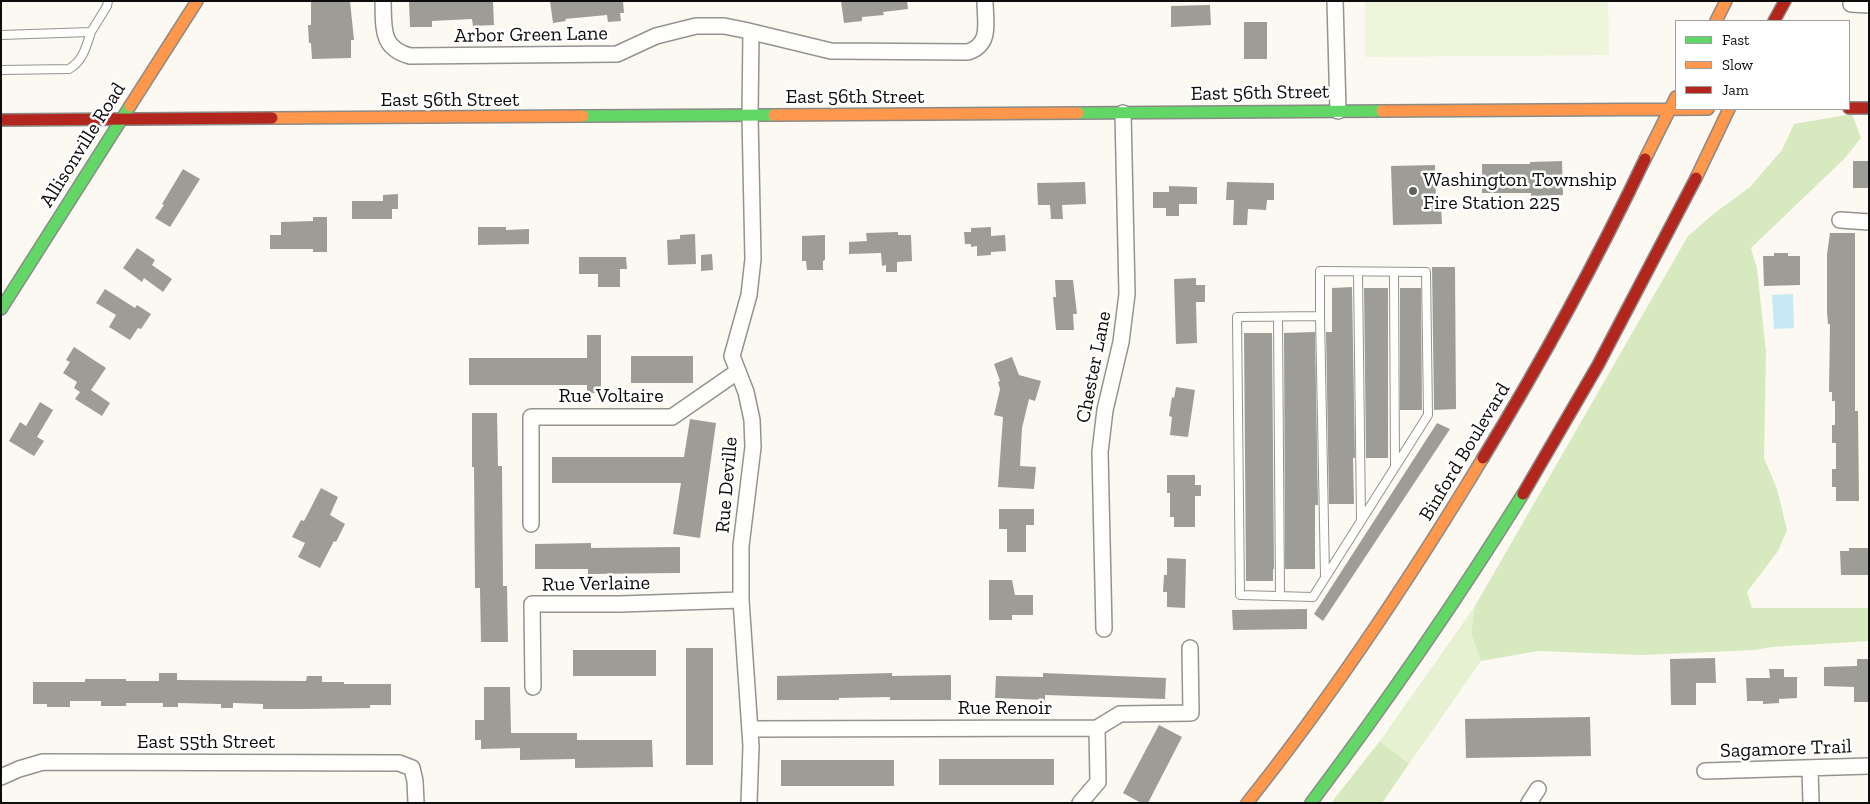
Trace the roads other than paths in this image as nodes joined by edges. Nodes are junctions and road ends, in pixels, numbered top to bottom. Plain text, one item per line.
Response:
1 (108, 1) edge
2 (197, 1) edge
3 (985, 1) edge
4 (1335, 1) edge
5 (1726, 1) edge
6 (1785, 1) edge
7 (1851, 4) dead end
8 (1869, 5) edge
9 (383, 8) edge
10 (1716, 20) edge
11 (1775, 20) edge
12 (90, 32) junction
13 (751, 32) junction
14 (1, 35) edge
15 (1, 70) edge
16 (1675, 100) edge
17 (1850, 108) edge
18 (1869, 108) edge
19 (1670, 109) junction
20 (1675, 109) edge
21 (1729, 110) edge
22 (1338, 111) junction
23 (1123, 114) junction
24 (750, 116) junction
25 (1, 120) edge
26 (120, 121) junction
27 (1840, 220) dead end
28 (1869, 222) edge
29 (1358, 272) junction
30 (1394, 272) junction
31 (1, 308) edge
32 (1320, 316) junction
33 (1278, 317) junction
34 (737, 372) junction
35 (1395, 467) junction
36 (1361, 520) junction
37 (531, 524) dead end
38 (1325, 577) junction
39 (1280, 596) junction
40 (741, 600) junction
41 (1104, 629) dead end
42 (1190, 648) dead end
43 (533, 687) dead end
44 (1097, 728) junction
45 (751, 729) junction
46 (1869, 766) edge
47 (1810, 768) junction
48 (1705, 771) dead end
49 (1, 777) edge
50 (1538, 789) dead end
51 (416, 803) edge
52 (749, 803) edge
53 (1080, 803) edge
54 (1247, 803) edge
55 (1311, 803) edge
56 (1530, 803) edge
57 (1811, 803) edge

1 - 12 lane
2 - 26 main road, Allisonville Road
3 - 13 street, Arbor Green Lane
4 - 22 street
5 - 10 main road
6 - 11 main road
7 - 8 street
9 - 13 street, Arbor Green Lane
12 - 14 lane
12 - 15 lane
13 - 24 street, Rue Deville
16 - 19 main road, Binford Boulevard
17 - 18 main road
19 - 20 main road, East 56th Street
19 - 22 main road, East 56th Street
19 - 54 main road, Binford Boulevard
21 - 55 main road
22 - 23 main road, East 56th Street
23 - 24 main road, East 56th Street
23 - 41 street, Chester Lane
24 - 26 main road, East 56th Street
24 - 34 street, Rue Deville
25 - 26 main road, East 56th Street
26 - 31 main road, Allisonville Road
27 - 28 street
29 - 30 lane
29 - 32 lane
29 - 36 lane
30 - 35 lane
30 - 35 lane
32 - 33 lane
32 - 38 lane
33 - 39 lane
33 - 39 lane
34 - 37 street, Rue Voltaire
34 - 40 street, Rue Deville
35 - 36 lane
36 - 38 lane
38 - 39 lane
40 - 43 street, Rue Verlaine
40 - 45 street, Rue Deville
42 - 44 street
44 - 45 street, Rue Renoir
44 - 53 street
45 - 52 street, Rue Deville
46 - 47 street, Sagamore Trail
47 - 48 street, Sagamore Trail
47 - 57 street
49 - 51 street, East 55th Street
50 - 56 street

